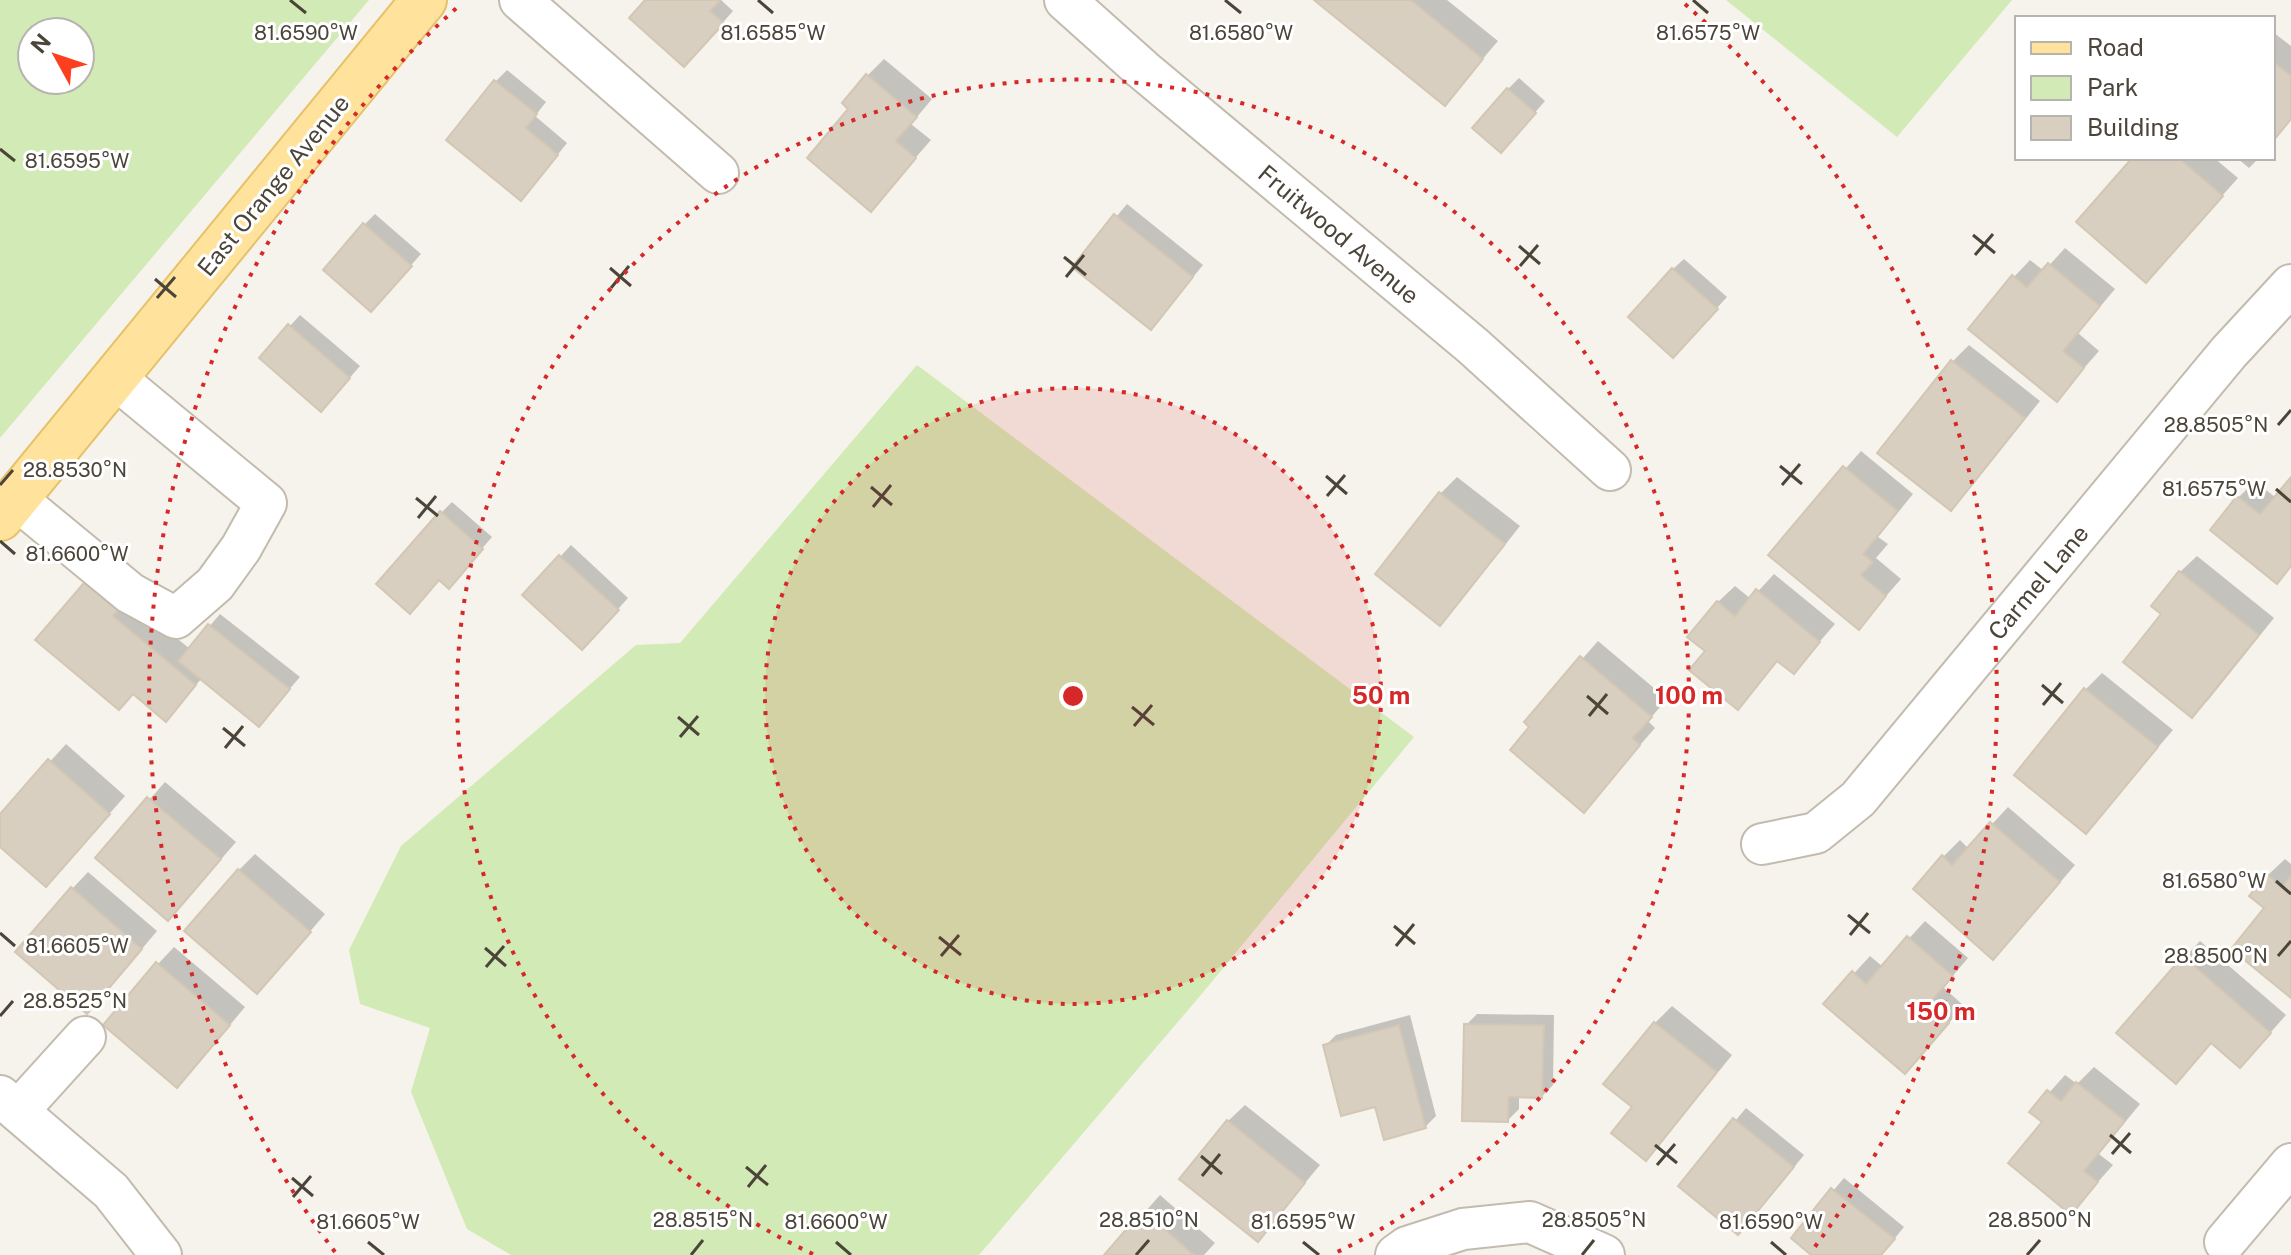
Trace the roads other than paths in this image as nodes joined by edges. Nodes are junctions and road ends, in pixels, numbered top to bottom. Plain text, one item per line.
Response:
1 (424, 0) edge
2 (520, 0) edge
3 (1065, 0) edge
4 (718, 173) dead end
5 (2291, 285) edge
6 (115, 378) junction
7 (1610, 470) dead end
8 (8, 509) edge
9 (1762, 844) dead end
10 (85, 1037) dead end
11 (9, 1104) edge
12 (2291, 1164) edge
13 (2225, 1242) dead end
14 (160, 1251) edge
15 (1396, 1255) edge
16 (1604, 1255) edge

1 - 6 main road, East Orange Avenue
2 - 4 street
3 - 7 street, Fruitwood Avenue
5 - 9 street, Carmel Lane
6 - 8 main road, East Orange Avenue
6 - 8 street
10 - 11 street
11 - 14 street
12 - 13 street
15 - 16 street

